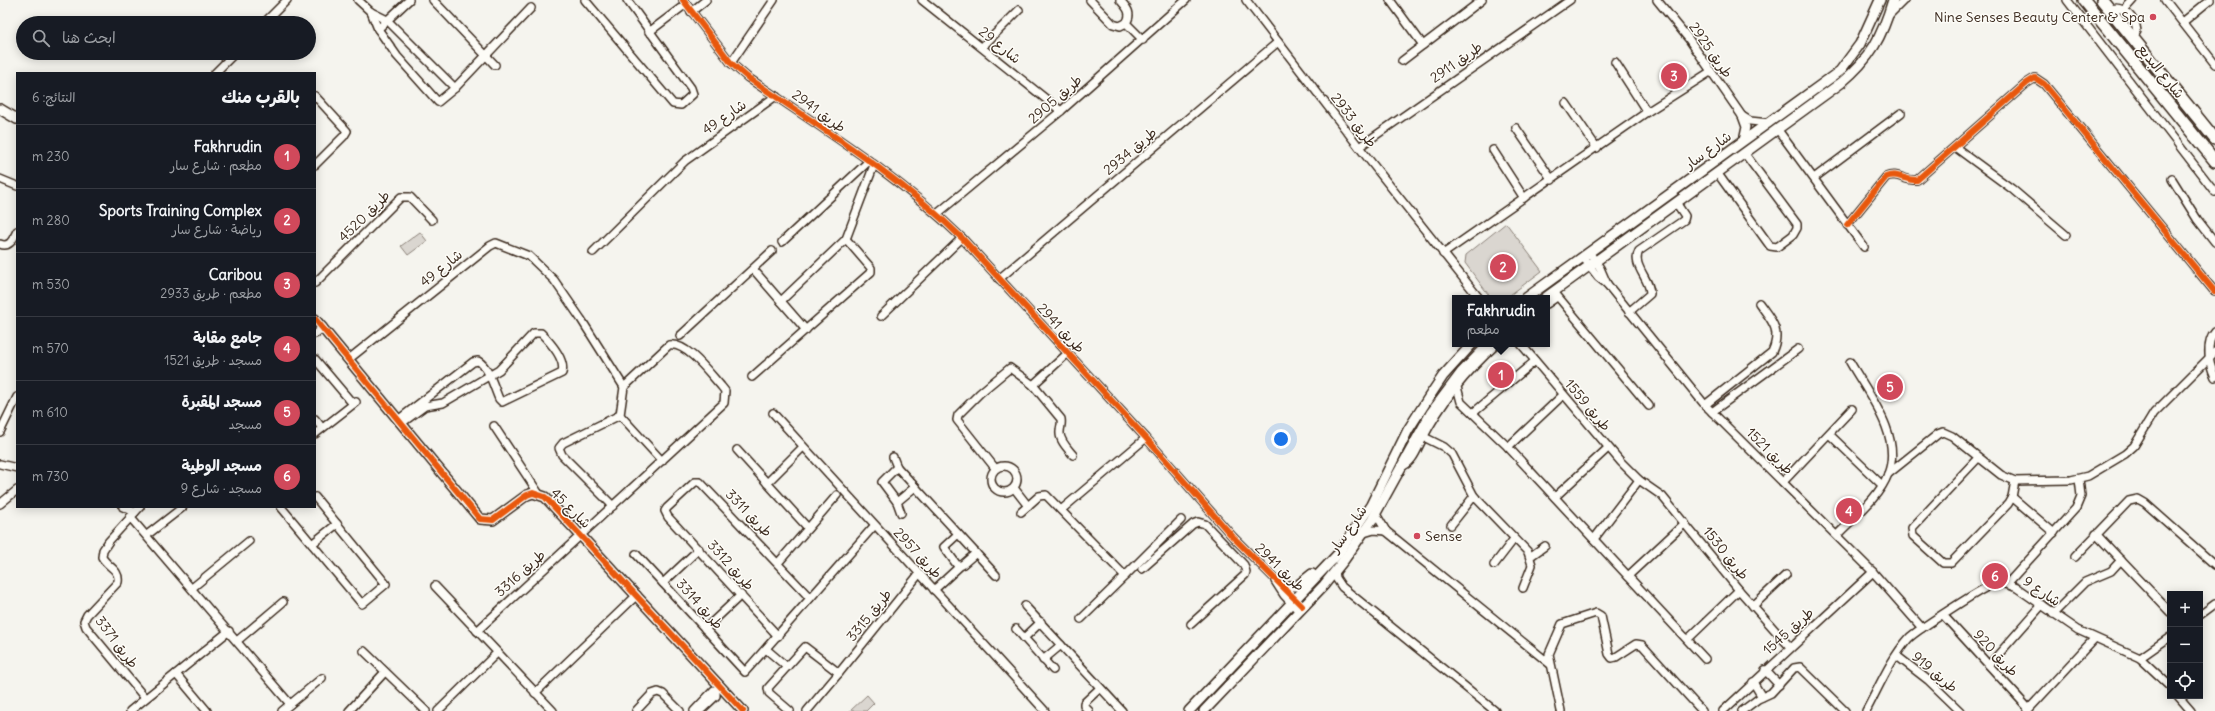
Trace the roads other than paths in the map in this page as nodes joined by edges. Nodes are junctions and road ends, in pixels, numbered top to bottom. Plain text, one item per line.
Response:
1 (287, 0) edge
2 (358, 0) edge
3 (409, 0) edge
4 (433, 0) edge
5 (585, 0) edge
6 (627, 0) edge
7 (706, 0) edge
8 (774, 0) edge
9 (922, 0) edge
10 (1090, 0) edge
11 (1120, 0) edge
12 (1186, 0) edge
13 (1246, 0) edge
14 (1390, 0) edge
15 (1482, 0) edge
16 (1570, 0) edge
17 (1657, 0) edge
18 (1880, 0) edge
19 (1893, 0) edge
20 (1904, 0) edge
21 (2067, 0) edge
22 (2084, 0) edge
23 (2102, 0) edge
24 (2133, 0) edge
25 (2165, 0) edge
26 (2210, 0) edge
27 (684, 2) edge
28 (531, 8) dead end
29 (1019, 10) dead end
30 (2110, 10) junction
31 (2124, 10) junction
32 (371, 12) junction
33 (691, 12) junction
34 (1889, 15) junction
35 (271, 16) edge
36 (387, 20) junction
37 (2183, 22) junction
38 (1126, 23) junction
39 (378, 29) junction
40 (649, 32) junction
41 (2133, 38) junction
42 (1142, 40) junction
43 (1278, 42) junction
44 (1423, 45) junction
45 (982, 47) junction
46 (486, 54) junction
47 (228, 60) edge
48 (1402, 61) dead end
49 (1615, 62) dead end
50 (731, 63) junction
51 (2215, 64) edge
52 (495, 65) dead end
53 (216, 72) edge
54 (1710, 72) junction
55 (455, 88) junction
56 (776, 96) junction
57 (316, 97) edge
58 (1566, 103) dead end
59 (0, 109) edge
60 (1061, 111) junction
61 (1647, 112) junction
62 (1901, 113) dead end
63 (1742, 116) junction
64 (16, 117) edge
65 (1769, 123) junction
66 (1516, 128) dead end
67 (1778, 130) junction
68 (2215, 139) edge
69 (1743, 141) junction
70 (1359, 147) junction
71 (1955, 147) junction
72 (1596, 148) junction
73 (1493, 150) dead end
74 (1745, 154) junction
75 (2215, 161) edge
76 (871, 163) junction
77 (316, 164) edge
78 (1718, 174) junction
79 (1814, 178) junction
80 (0, 179) edge
81 (2172, 179) dead end
82 (1552, 180) junction
83 (16, 186) edge
84 (2215, 192) edge
85 (1524, 198) junction
86 (1677, 204) junction
87 (937, 214) junction
88 (432, 220) dead end
89 (1847, 225) junction
90 (16, 233) edge
91 (2066, 235) dead end
92 (962, 238) junction
93 (846, 239) junction
94 (782, 242) dead end
95 (2215, 242) edge
96 (0, 244) edge
97 (1864, 247) dead end
98 (772, 251) dead end
99 (593, 252) dead end
100 (1443, 254) junction
101 (1586, 255) junction
102 (1593, 264) junction
103 (752, 269) junction
104 (999, 279) junction
105 (316, 282) edge
106 (2215, 292) edge
107 (1556, 294) junction
108 (1477, 295) edge
109 (1530, 295) edge
110 (1550, 296) edge
111 (781, 301) junction
112 (1550, 301) edge
113 (1759, 303) dead end
114 (1629, 312) junction
115 (881, 316) dead end
116 (316, 320) edge
117 (323, 327) junction
118 (806, 330) junction
119 (2215, 332) edge
120 (316, 333) edge
121 (680, 336) dead end
122 (1469, 347) edge
123 (1487, 347) edge
124 (1493, 347) edge
125 (1523, 347) edge
126 (1798, 349) dead end
127 (2215, 352) edge
128 (1068, 353) junction
129 (2209, 357) junction
130 (349, 359) junction
131 (316, 360) edge
132 (1535, 361) junction
133 (1850, 362) dead end
134 (488, 375) junction
135 (752, 377) dead end
136 (2215, 377) edge
137 (1033, 385) junction
138 (624, 387) junction
139 (1457, 387) junction
140 (1563, 395) junction
141 (16, 399) edge
142 (1445, 402) junction
143 (1461, 402) junction
144 (1705, 405) junction
145 (1648, 406) dead end
146 (1852, 409) dead end
147 (1712, 412) junction
148 (773, 413) dead end
149 (1473, 413) junction
150 (620, 415) junction
151 (316, 421) edge
152 (400, 422) junction
153 (494, 426) dead end
154 (322, 428) junction
155 (0, 432) edge
156 (316, 433) edge
157 (1829, 434) junction
158 (1424, 436) junction
159 (1146, 438) junction
160 (803, 447) junction
161 (1508, 447) junction
162 (1608, 448) junction
163 (737, 450) dead end
164 (1073, 455) dead end
165 (893, 457) dead end
166 (1978, 458) junction
167 (662, 461) junction
168 (0, 464) edge
169 (897, 467) junction
170 (1401, 467) junction
171 (16, 468) edge
172 (995, 468) junction
173 (1888, 474) junction
174 (2079, 479) junction
175 (1639, 480) junction
176 (2015, 481) junction
177 (1783, 482) junction
178 (768, 483) junction
179 (1882, 485) junction
180 (915, 487) junction
181 (1014, 488) junction
182 (16, 491) edge
183 (540, 494) junction
184 (837, 495) dead end
185 (1474, 496) junction
186 (1555, 497) junction
187 (2012, 497) junction
188 (316, 498) edge
189 (898, 502) junction
190 (0, 504) edge
191 (613, 506) junction
192 (1028, 506) junction
193 (125, 508) edge
194 (182, 508) edge
195 (282, 508) edge
196 (1061, 510) junction
197 (665, 511) joint
198 (135, 512) edge
199 (1021, 512) dead end
200 (901, 513) dead end
201 (1376, 514) junction
202 (1181, 520) dead end
203 (1685, 523) junction
204 (337, 524) junction
205 (1451, 525) dead end
206 (874, 526) junction
207 (808, 528) junction
208 (1386, 531) junction
209 (1364, 533) junction
210 (2054, 533) junction
211 (958, 534) junction
212 (2096, 534) junction
213 (147, 535) junction
214 (581, 535) junction
215 (1837, 535) junction
216 (1233, 538) junction
217 (1514, 539) junction
218 (1594, 539) junction
219 (249, 541) dead end
220 (312, 544) junction
221 (1224, 544) junction
222 (1545, 546) dead end
223 (700, 549) junction
224 (976, 553) junction
225 (636, 554) dead end
226 (1338, 554) junction
227 (1531, 556) junction
228 (2076, 556) dead end
229 (2120, 560) junction
230 (778, 563) junction
231 (1494, 565) dead end
232 (2215, 565) edge
233 (960, 566) junction
234 (1142, 569) dead end
235 (1335, 570) junction
236 (1873, 572) junction
237 (920, 574) junction
238 (996, 575) dead end
239 (1786, 575) dead end
240 (1125, 576) junction
241 (1628, 576) junction
242 (1273, 578) junction
243 (663, 583) junction
244 (2007, 584) junction
245 (1324, 585) junction
246 (435, 586) dead end
247 (1283, 586) junction
248 (1342, 587) junction
249 (192, 588) junction
250 (1523, 588) dead end
251 (934, 590) junction
252 (1739, 590) junction
253 (741, 595) junction
254 (637, 596) junction
255 (810, 598) junction
256 (1293, 601) junction
257 (283, 602) dead end
258 (2215, 604) edge
259 (2042, 605) junction
260 (1025, 606) dead end
261 (1754, 606) junction
262 (1300, 608) junction
263 (2167, 609) edge
264 (2203, 613) edge
265 (2053, 614) junction
266 (1943, 615) junction
267 (1082, 619) dead end
268 (1041, 622) junction
269 (1190, 624) dead end
270 (1922, 628) junction
271 (705, 629) junction
272 (1016, 629) dead end
273 (476, 631) junction
274 (229, 632) junction
275 (778, 636) junction
276 (1024, 638) junction
277 (2167, 638) edge
278 (2094, 639) junction
279 (1688, 640) junction
280 (237, 641) junction
281 (1061, 645) junction
282 (1790, 647) junction
283 (766, 649) junction
284 (364, 651) dead end
285 (497, 653) junction
286 (1896, 656) junction
287 (2140, 658) junction
288 (1705, 659) dead end
289 (1043, 660) junction
290 (1550, 664) junction
291 (1989, 665) junction
292 (787, 667) junction
293 (1053, 670) dead end
294 (1765, 670) junction
295 (384, 673) junction
296 (839, 673) junction
297 (176, 674) junction
298 (322, 678) dead end
299 (1753, 682) junction
300 (2167, 683) edge
301 (1779, 685) junction
302 (1100, 688) junction
303 (718, 689) junction
304 (535, 693) junction
305 (1762, 697) junction
306 (145, 698) junction
307 (2180, 699) edge
308 (290, 704) junction
309 (1957, 710) edge
310 (2028, 710) edge
311 (130, 711) edge
312 (207, 711) edge
313 (282, 711) edge
314 (349, 711) edge
315 (426, 711) edge
316 (438, 711) edge
317 (553, 711) edge
318 (636, 711) edge
319 (680, 711) edge
320 (694, 711) edge
321 (700, 711) edge
322 (743, 711) edge
323 (790, 711) edge
324 (807, 711) edge
325 (1045, 711) edge
326 (1089, 711) edge
327 (1122, 711) edge
328 (1189, 711) edge
329 (1204, 711) edge
330 (1495, 711) edge
331 (1561, 711) edge
332 (1702, 711) edge
333 (1723, 711) edge
334 (1742, 711) edge
335 (1846, 711) edge
336 (1866, 711) edge
337 (2190, 711) edge

1 - 35 street
2 - 32 street
3 - 36 street
4 - 46 street
5 - 40 street
6 - 40 street
7 - 33 street
8 - 50 street
9 - 45 street, شارع 29
10 - 38 street
11 - 38 street
12 - 42 street, طريق 2905
13 - 43 street, طريق 2933
14 - 44 street
15 - 44 street
16 - 70 street, طريق 2911
17 - 54 street, طريق 2925
18 - 65 street, شارع سار
19 - 34 street, شارع سار
20 - 34 street
21 - 84 street
22 - 75 main road, شارع البديع
23 - 30 main road, شارع البديع
24 - 31 street
25 - 37 street
26 - 37 street
27 - 33 street, شارع 49
27 - 40 street
28 - 46 street
29 - 45 street
30 - 31 street
30 - 41 main road, شارع البديع
31 - 41 street
32 - 36 street
32 - 39 street
33 - 50 street, شارع 49
34 - 67 street, شارع سار
36 - 39 street
36 - 55 street
37 - 51 street
38 - 42 street
39 - 55 street
41 - 68 main road, شارع البديع
42 - 60 street, طريق 2905
43 - 70 street, طريق 2933
43 - 104 street, طريق 2934
44 - 48 street
45 - 60 street, شارع 29
46 - 52 street
46 - 55 street
47 - 53 street
49 - 61 street
50 - 56 street, شارع 49
54 - 61 street
54 - 63 street, طريق 2925
56 - 76 street, طريق 2941
56 - 99 street, شارع 49
57 - 77 street
58 - 72 street
59 - 64 street
60 - 87 street, طريق 2905
61 - 72 street
62 - 79 street
63 - 65 street
63 - 69 street, طريق 2925
65 - 69 street, شارع سار
66 - 82 street
67 - 74 street, شارع سار
67 - 79 street
69 - 101 street, شارع سار
70 - 100 street, طريق 2933
71 - 89 street
71 - 91 street
71 - 106 street
72 - 82 street
73 - 85 street
74 - 78 street, شارع سار
74 - 78 street
76 - 87 street, طريق 2941
76 - 93 street
76 - 94 street
78 - 86 street, شارع سار
79 - 89 street
80 - 83 street
81 - 95 street
82 - 85 street
85 - 100 street
86 - 102 street, شارع سار
86 - 114 street
87 - 92 street, طريق 2941
88 - 105 street, طريق 4520
89 - 97 street
90 - 96 street
92 - 104 street, طريق 2941
92 - 115 street
93 - 111 street
93 - 118 street
98 - 103 street
100 - 108 street, طريق 2933
101 - 102 street, طريق 1521
101 - 109 street, شارع سار
102 - 107 street, شارع سار
102 - 114 street, طريق 1521
103 - 111 street
103 - 121 street
104 - 128 street, طريق 2941
107 - 110 street, شارع سار
107 - 112 street
107 - 145 street
111 - 118 street
113 - 144 street
114 - 144 street, طريق 1521
116 - 117 street, شارع 45
117 - 120 street
117 - 130 street, شارع 45
118 - 135 street
119 - 129 street
122 - 226 street, شارع سار
123 - 170 street, شارع سار
124 - 139 street
125 - 132 street, طريق 1559
126 - 147 street
127 - 129 street
128 - 137 street
128 - 159 street, طريق 2941
129 - 136 street
129 - 174 street
130 - 138 street, شارع 49
130 - 152 street, شارع 45
131 - 154 street
132 - 140 street, طريق 1559
132 - 149 street
133 - 173 street
134 - 134 street
134 - 152 street
134 - 152 street
137 - 164 street
137 - 172 street
138 - 150 street
138 - 167 street, طريق 3316
139 - 142 street
139 - 143 street
140 - 161 street
140 - 162 street, طريق 1559
141 - 155 street
142 - 143 street
142 - 158 street
143 - 149 street
144 - 147 street, طريق 1521
146 - 157 street
147 - 177 street, طريق 1521
148 - 160 street, طريق 2957
149 - 161 street
150 - 167 street
150 - 191 street
151 - 154 street
152 - 183 street, شارع 45
153 - 183 street
154 - 156 street
157 - 177 street
157 - 179 street
158 - 170 street
158 - 185 street
159 - 196 street
159 - 216 street, طريق 2941
160 - 178 street
160 - 206 street, طريق 2957
161 - 186 street
162 - 175 street, طريق 1559
162 - 186 street
163 - 178 street
165 - 169 street
166 - 173 street
166 - 176 street
166 - 187 street
167 - 191 street, طريق 3316
168 - 171 street
169 - 180 street
169 - 189 street
170 - 201 street, شارع سار
172 - 181 street
172 - 181 street
173 - 179 street
174 - 176 street
174 - 210 street
175 - 203 street, طريق 1530
175 - 218 street
176 - 187 street
177 - 215 street, طريق 1521
178 - 207 street
179 - 215 street
180 - 189 street
180 - 211 street
181 - 192 street
182 - 190 street
183 - 214 street, شارع 45
184 - 207 street
185 - 205 street
185 - 217 street
186 - 218 street
187 - 210 street
188 - 204 street
189 - 200 street
191 - 214 street, طريق 3316
192 - 196 street
192 - 199 street
193 - 198 street
194 - 213 street
195 - 220 street
196 - 240 street
197 - 223 street, طريق 3312
197 - 230 street, طريق 3311
198 - 213 street
198 - 306 street, طريق 3371
201 - 208 street
201 - 209 street, شارع سار
202 - 240 street
203 - 241 street
203 - 252 street, طريق 1530
204 - 220 street
204 - 220 street
206 - 237 street, طريق 2957
206 - 255 street
207 - 230 street
208 - 209 street
208 - 290 street
209 - 235 street, شارع سار
210 - 244 street
211 - 224 street
211 - 233 street
212 - 228 street
212 - 229 street
212 - 232 street
213 - 249 street
214 - 254 street, شارع 45
214 - 273 street, طريق 3316
215 - 236 street, طريق 1521
216 - 221 street
216 - 242 street, طريق 2941
217 - 227 street
217 - 231 street
218 - 241 street
219 - 249 street
221 - 234 street
221 - 269 street
222 - 227 street
223 - 243 street
223 - 253 street, طريق 3312
224 - 233 street
224 - 238 street
225 - 243 street, طريق 3314
226 - 247 street
226 - 256 street, شارع سار
227 - 250 street
229 - 263 street
229 - 265 street
230 - 255 street, طريق 3311
233 - 251 street
235 - 245 street, شارع سار
235 - 248 street
236 - 270 street, طريق 1521
236 - 282 street, طريق 1545
237 - 251 street, طريق 2957
237 - 296 street, طريق 3315
239 - 261 street
240 - 267 street
241 - 279 street
242 - 247 street, طريق 2941
242 - 256 street, طريق 2941
243 - 271 street, طريق 3314
244 - 259 street, شارع 9
244 - 266 street, شارع 9
245 - 248 street
245 - 262 street, شارع سار
246 - 273 street
247 - 256 street, طريق 2941
248 - 330 street
249 - 274 street
251 - 325 street, طريق 2957
252 - 261 street, طريق 1530
252 - 279 street
253 - 271 street
253 - 275 street, طريق 3312
254 - 303 street, شارع 45
254 - 304 street
255 - 275 street
256 - 262 street, طريق 2941
256 - 328 street, شارع سار
257 - 280 street
258 - 264 street
259 - 265 street, شارع 9
259 - 291 street
260 - 268 street
261 - 282 street, طريق 1530
262 - 329 street, شارع سار
265 - 278 street, شارع 9
266 - 270 street, شارع 9
266 - 291 street, طريق 920
268 - 276 street
268 - 281 street
270 - 286 street, شارع 9
271 - 283 street, طريق 3314
272 - 276 street
273 - 285 street
274 - 280 street
274 - 297 street
275 - 283 street
276 - 289 street
277 - 287 street
278 - 287 street, شارع 9
278 - 310 street
279 - 288 street
280 - 308 street
281 - 289 street
281 - 302 street
282 - 294 street, طريق 1545
283 - 292 street
284 - 295 street
285 - 304 street
285 - 316 street
286 - 309 street, طريق 919
286 - 336 street, شارع 9
287 - 300 street, شارع 9
289 - 293 street
290 - 331 street
290 - 332 street
291 - 310 street, طريق 920
292 - 296 street
292 - 323 street
294 - 299 street, طريق 1545
294 - 301 street
295 - 314 street
295 - 315 street
296 - 324 street, طريق 3315
297 - 306 street
297 - 312 street
298 - 308 street
299 - 305 street
299 - 333 street, طريق 1545
301 - 305 street
301 - 335 street
302 - 326 street
302 - 327 street
303 - 320 street
303 - 321 street
303 - 322 street, شارع 45
304 - 317 street
305 - 334 street
306 - 311 street
307 - 337 street
308 - 313 street
318 - 319 street

